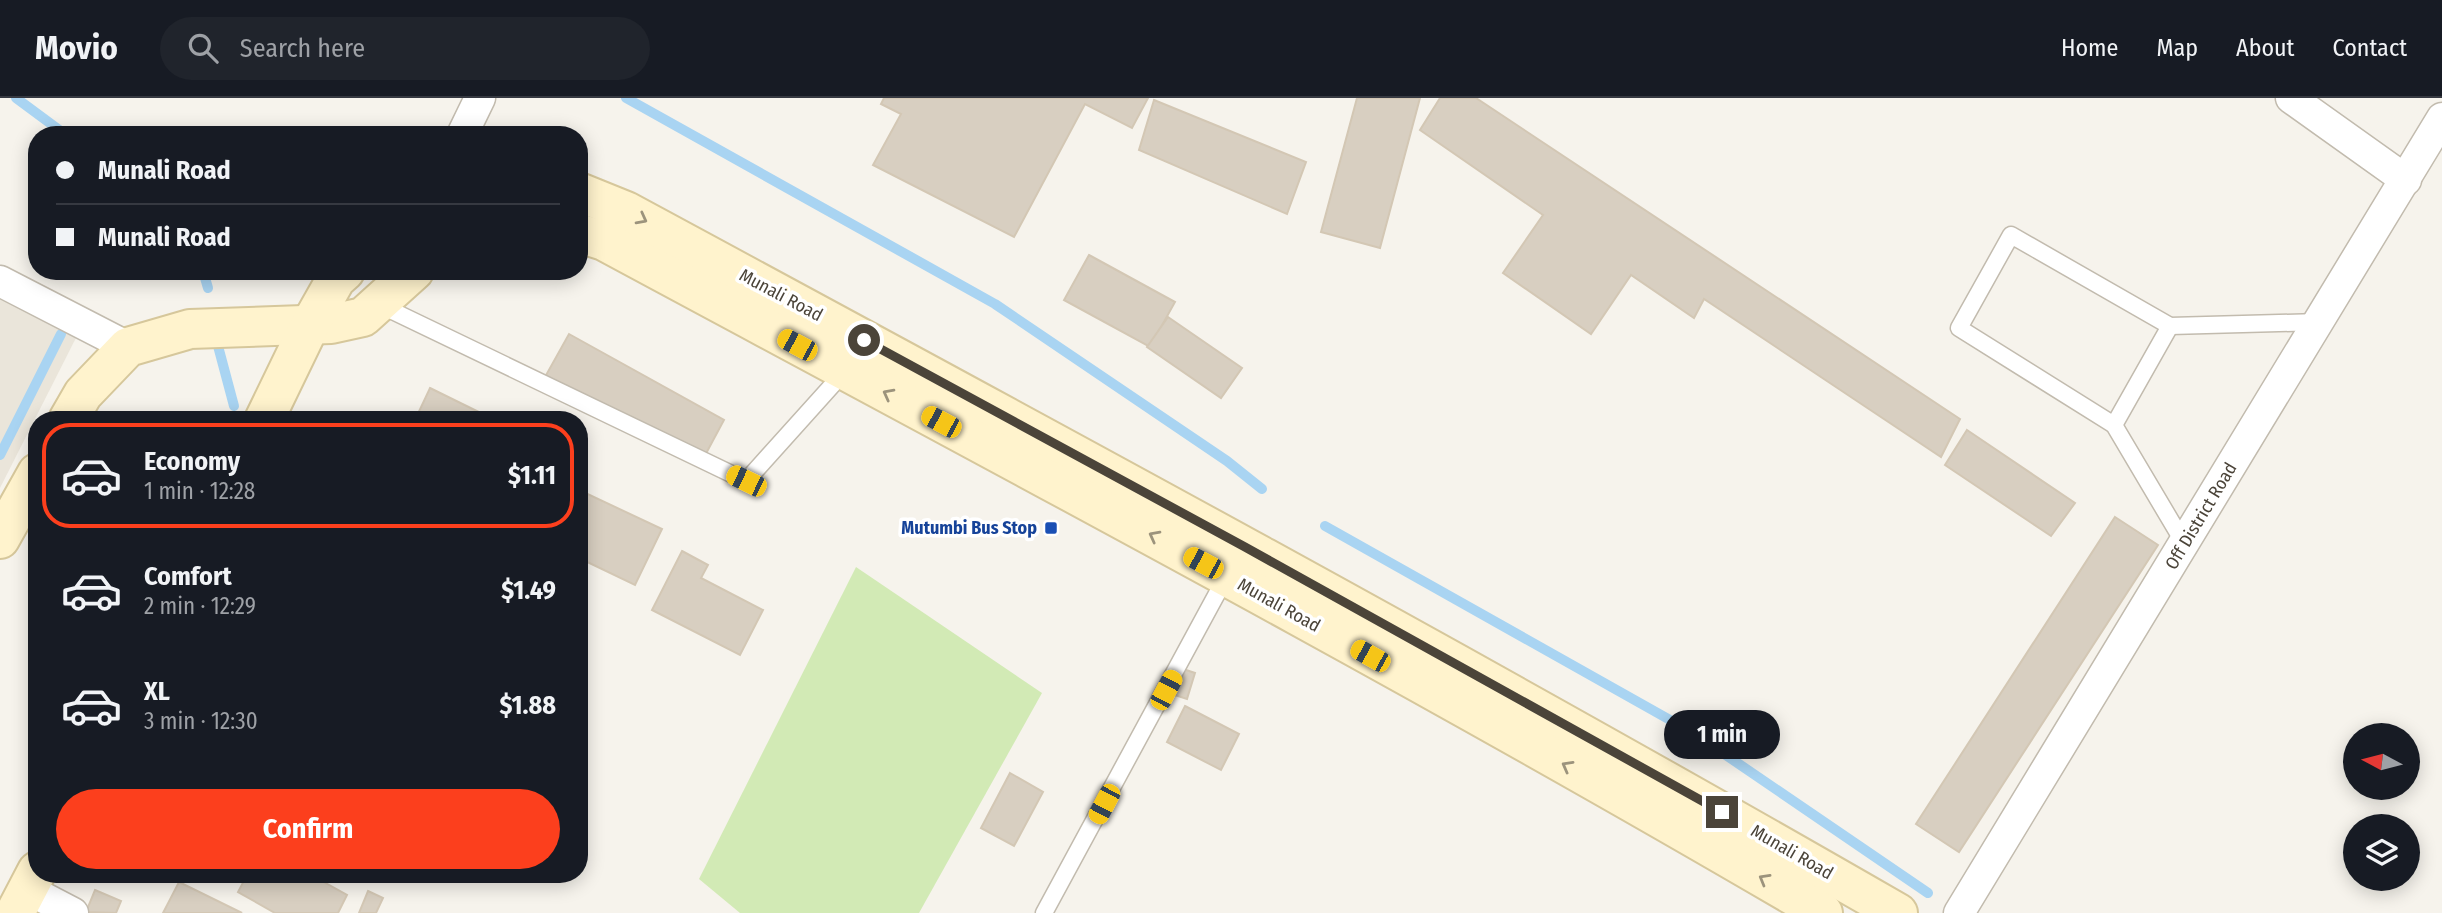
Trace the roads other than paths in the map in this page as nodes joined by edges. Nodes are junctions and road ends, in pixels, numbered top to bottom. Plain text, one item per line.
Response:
1 (480, 98) edge
2 (2291, 98) edge
3 (2442, 118) edge
4 (466, 126) edge
5 (2406, 180) junction
6 (588, 196) edge
7 (588, 236) edge
8 (335, 280) edge
9 (404, 280) edge
10 (0, 281) edge
11 (378, 303) junction
12 (2319, 323) junction
13 (310, 325) junction
14 (2170, 326) junction
15 (128, 347) junction
16 (845, 371) junction
17 (73, 411) edge
18 (268, 411) edge
19 (2114, 425) junction
20 (28, 489) edge
21 (0, 539) edge
22 (2184, 543) junction
23 (1236, 561) junction
24 (26, 891) edge
25 (73, 913) edge
26 (1044, 913) edge
27 (1823, 913) edge
28 (1898, 913) edge
29 (1959, 913) edge

1 - 4 street
2 - 5 street
3 - 5 street, Off District Road
5 - 12 street, Off District Road
6 -> 23 main road, Munali Road
7 - 16 main road, Munali Road
8 - 13 main road
9 - 11 main road
10 - 15 street
11 - 13 main road
11 - 16 lane
12 - 14 lane
12 - 22 street, Off District Road
13 - 15 main road
13 - 18 main road
14 - 19 lane
14 - 19 lane
15 - 17 main road
23 -> 16 main road, Munali Road
19 - 22 lane
20 - 21 main road
22 - 29 street, Off District Road
23 - 26 lane
27 -> 23 main road, Munali Road
23 - 28 main road, Munali Road
24 - 25 street

